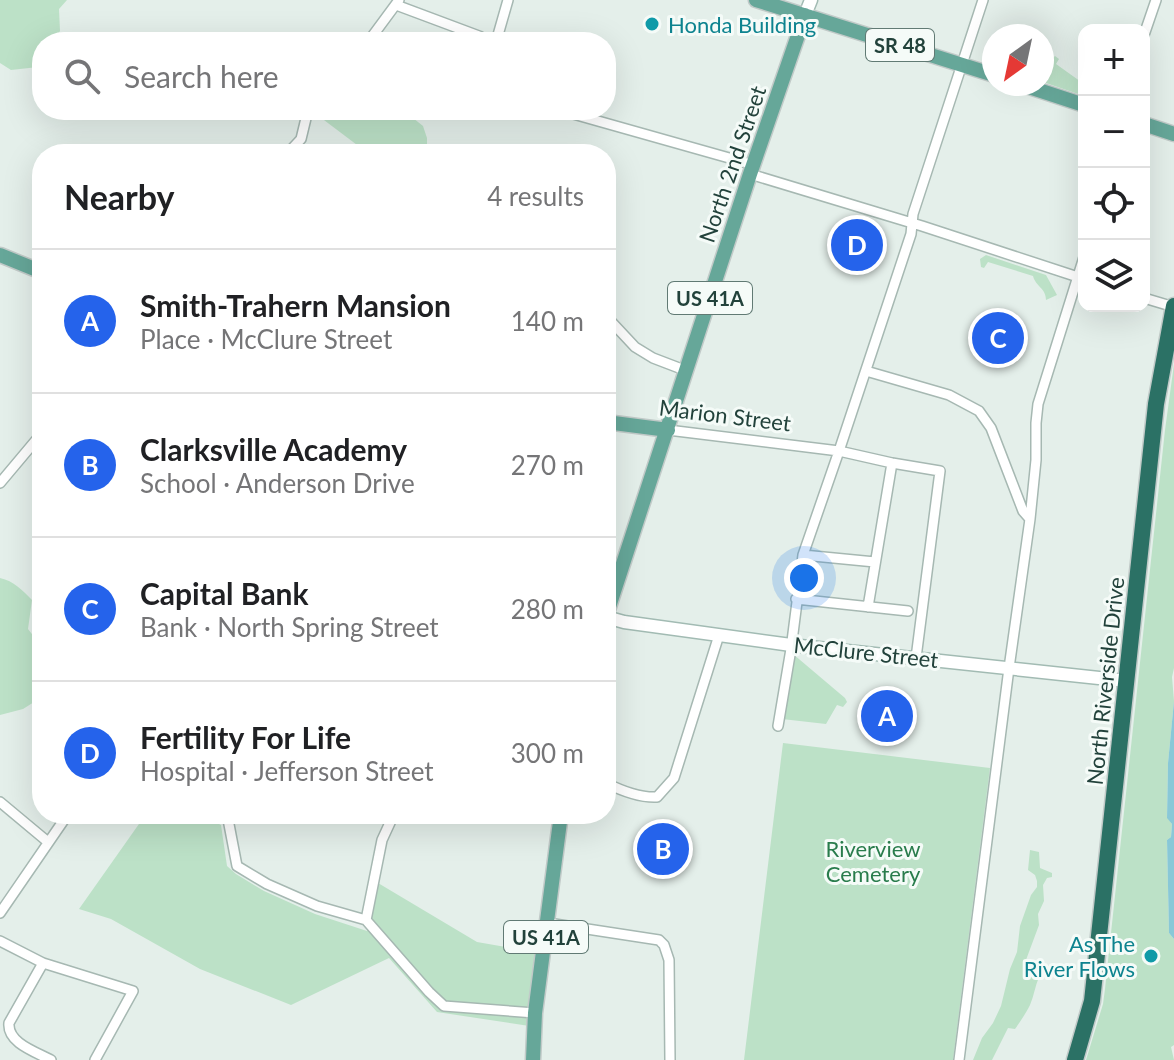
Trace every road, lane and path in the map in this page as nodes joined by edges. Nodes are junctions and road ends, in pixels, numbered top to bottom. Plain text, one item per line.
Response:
1 (508, 0) edge
2 (756, 0) edge
3 (811, 0) edge
4 (983, 0) edge
5 (1156, 0) edge
6 (397, 2) edge
7 (805, 15) junction
8 (1148, 24) edge
9 (375, 32) edge
10 (469, 32) edge
11 (499, 32) edge
12 (962, 65) junction
13 (982, 71) edge
14 (1054, 95) edge
15 (1078, 103) edge
16 (306, 120) edge
17 (591, 120) edge
18 (1150, 126) edge
19 (1174, 134) edge
20 (296, 144) edge
21 (752, 170) junction
22 (912, 223) junction
23 (0, 255) edge
24 (32, 268) edge
25 (1078, 277) edge
26 (1078, 286) edge
27 (1150, 300) edge
28 (1174, 307) edge
29 (616, 327) edge
30 (687, 371) junction
31 (866, 371) junction
32 (616, 423) edge
33 (668, 430) junction
34 (32, 445) edge
35 (839, 451) junction
36 (892, 463) junction
37 (0, 483) edge
38 (1030, 519) junction
39 (803, 555) junction
40 (875, 562) junction
41 (616, 567) edge
42 (796, 599) junction
43 (868, 607) junction
44 (908, 611) dead end
45 (616, 620) edge
46 (719, 635) junction
47 (791, 645) junction
48 (916, 658) junction
49 (1009, 668) junction
50 (1127, 681) junction
51 (778, 726) dead end
52 (616, 788) edge
53 (0, 802) edge
54 (61, 824) edge
55 (229, 824) edge
56 (389, 824) edge
57 (560, 824) edge
58 (48, 842) junction
59 (0, 913) edge
60 (366, 920) junction
61 (548, 923) junction
62 (0, 941) edge
63 (43, 963) junction
64 (535, 1013) junction
65 (51, 1060) edge
66 (95, 1060) edge
67 (533, 1060) edge
68 (670, 1060) edge
69 (959, 1060) edge
70 (1075, 1060) edge

1 - 11 street
2 - 7 main road
3 - 7 main road, North 2nd Street
4 - 12 street
5 - 8 street
6 - 9 street
6 - 10 street
7 - 12 main road, SR 48
7 - 21 main road, North 2nd Street / US 41A
12 - 13 main road, SR 48
12 - 22 street
14 - 15 main road
16 - 20 street
17 - 21 street
18 - 19 main road
21 - 22 street
21 - 30 main road, North 2nd Street / US 41A
22 - 25 street
22 - 31 street
23 - 24 main road
26 - 38 street
27 - 28 street
28 - 50 highway, North Riverside Drive
29 - 30 street
30 - 33 main road, North 2nd Street / US 41A
31 - 35 street
31 - 38 street
32 - 33 main road, Marion Street
33 - 35 street, Marion Street
33 - 41 main road, North 2nd Street / US 41A
34 - 37 street
35 - 36 street, Marion Street
35 - 39 street
36 - 40 street
36 - 48 street, Marion Street
38 - 49 street
39 - 40 street
39 - 42 street
40 - 43 street
42 - 43 street
42 - 47 street
43 - 44 street
45 - 46 main road, McClure Street
46 - 47 main road, McClure Street
46 - 52 street
47 - 48 main road, McClure Street
47 - 51 street
48 - 49 main road, McClure Street
49 - 50 main road, McClure Street
49 - 69 street
50 - 70 highway, North Riverside Drive
53 - 58 street
54 - 58 street
55 - 60 street
56 - 60 street
57 - 61 main road, US 41A
58 - 59 street
60 - 64 street
61 - 64 main road, US 41A
61 - 68 street
62 - 63 street
63 - 65 street
63 - 66 street
64 - 67 main road, US 41A

